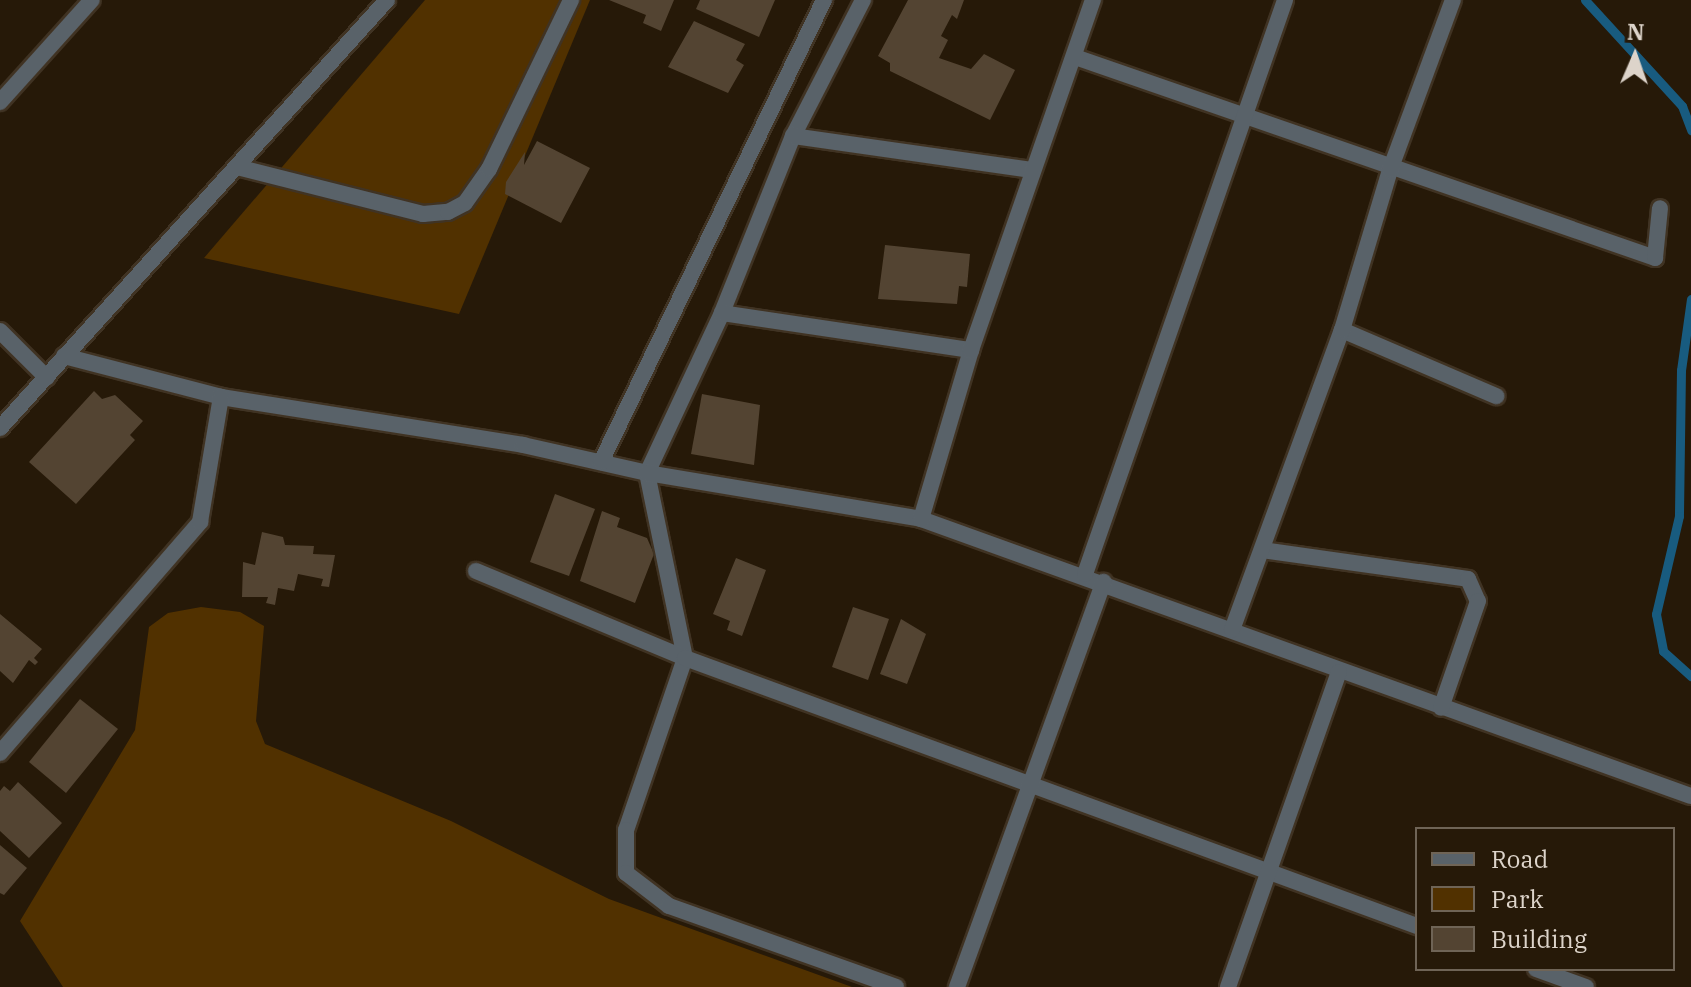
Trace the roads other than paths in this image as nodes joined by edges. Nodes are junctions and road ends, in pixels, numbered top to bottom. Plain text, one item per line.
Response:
1 (92, 0) edge
2 (387, 0) edge
3 (571, 0) edge
4 (824, 0) edge
5 (863, 0) edge
6 (1093, 0) edge
7 (1285, 0) edge
8 (1453, 0) edge
9 (1075, 57) junction
10 (0, 102) edge
11 (1243, 118) junction
12 (793, 136) junction
13 (237, 167) junction
14 (1033, 170) junction
15 (1390, 170) junction
16 (1660, 208) dead end
17 (722, 313) junction
18 (1342, 330) junction
19 (0, 331) edge
20 (971, 350) junction
21 (64, 356) junction
22 (47, 378) junction
23 (1496, 396) dead end
24 (221, 397) junction
25 (0, 428) edge
26 (601, 462) junction
27 (647, 473) junction
28 (921, 519) junction
29 (1262, 550) junction
30 (476, 571) dead end
31 (1085, 574) junction
32 (1104, 582) junction
33 (1232, 630) junction
34 (685, 658) junction
35 (1339, 672) junction
36 (1441, 708) junction
37 (0, 753) edge
38 (1031, 785) junction
39 (1691, 796) edge
40 (1272, 874) junction
41 (1415, 925) edge
42 (1542, 971) edge
43 (896, 987) edge
44 (957, 987) edge
45 (1228, 987) edge
46 (1586, 987) edge

1 - 10 street
2 - 13 street
3 - 13 street
4 - 26 street
5 - 12 street
6 - 9 street
7 - 11 street
8 - 15 street
9 - 11 street
9 - 14 street
11 - 15 street
11 - 31 street
12 - 14 street
12 - 17 street
13 - 21 street
14 - 20 street
15 - 16 street
15 - 18 street
17 - 20 street
17 - 27 street
18 - 23 street
18 - 29 street
19 - 22 street
20 - 28 street
21 - 22 street
21 - 24 street
22 - 25 street
24 - 26 street
24 - 37 street
26 - 27 street
27 - 28 street
27 - 34 street
28 - 31 street
29 - 33 street
29 - 36 street
30 - 34 street
31 - 32 street
32 - 33 street
32 - 38 street
33 - 35 street
34 - 38 street
34 - 43 street
35 - 36 street
35 - 40 street
36 - 39 street
38 - 40 street
38 - 44 street
40 - 41 street
40 - 45 street
42 - 46 street

